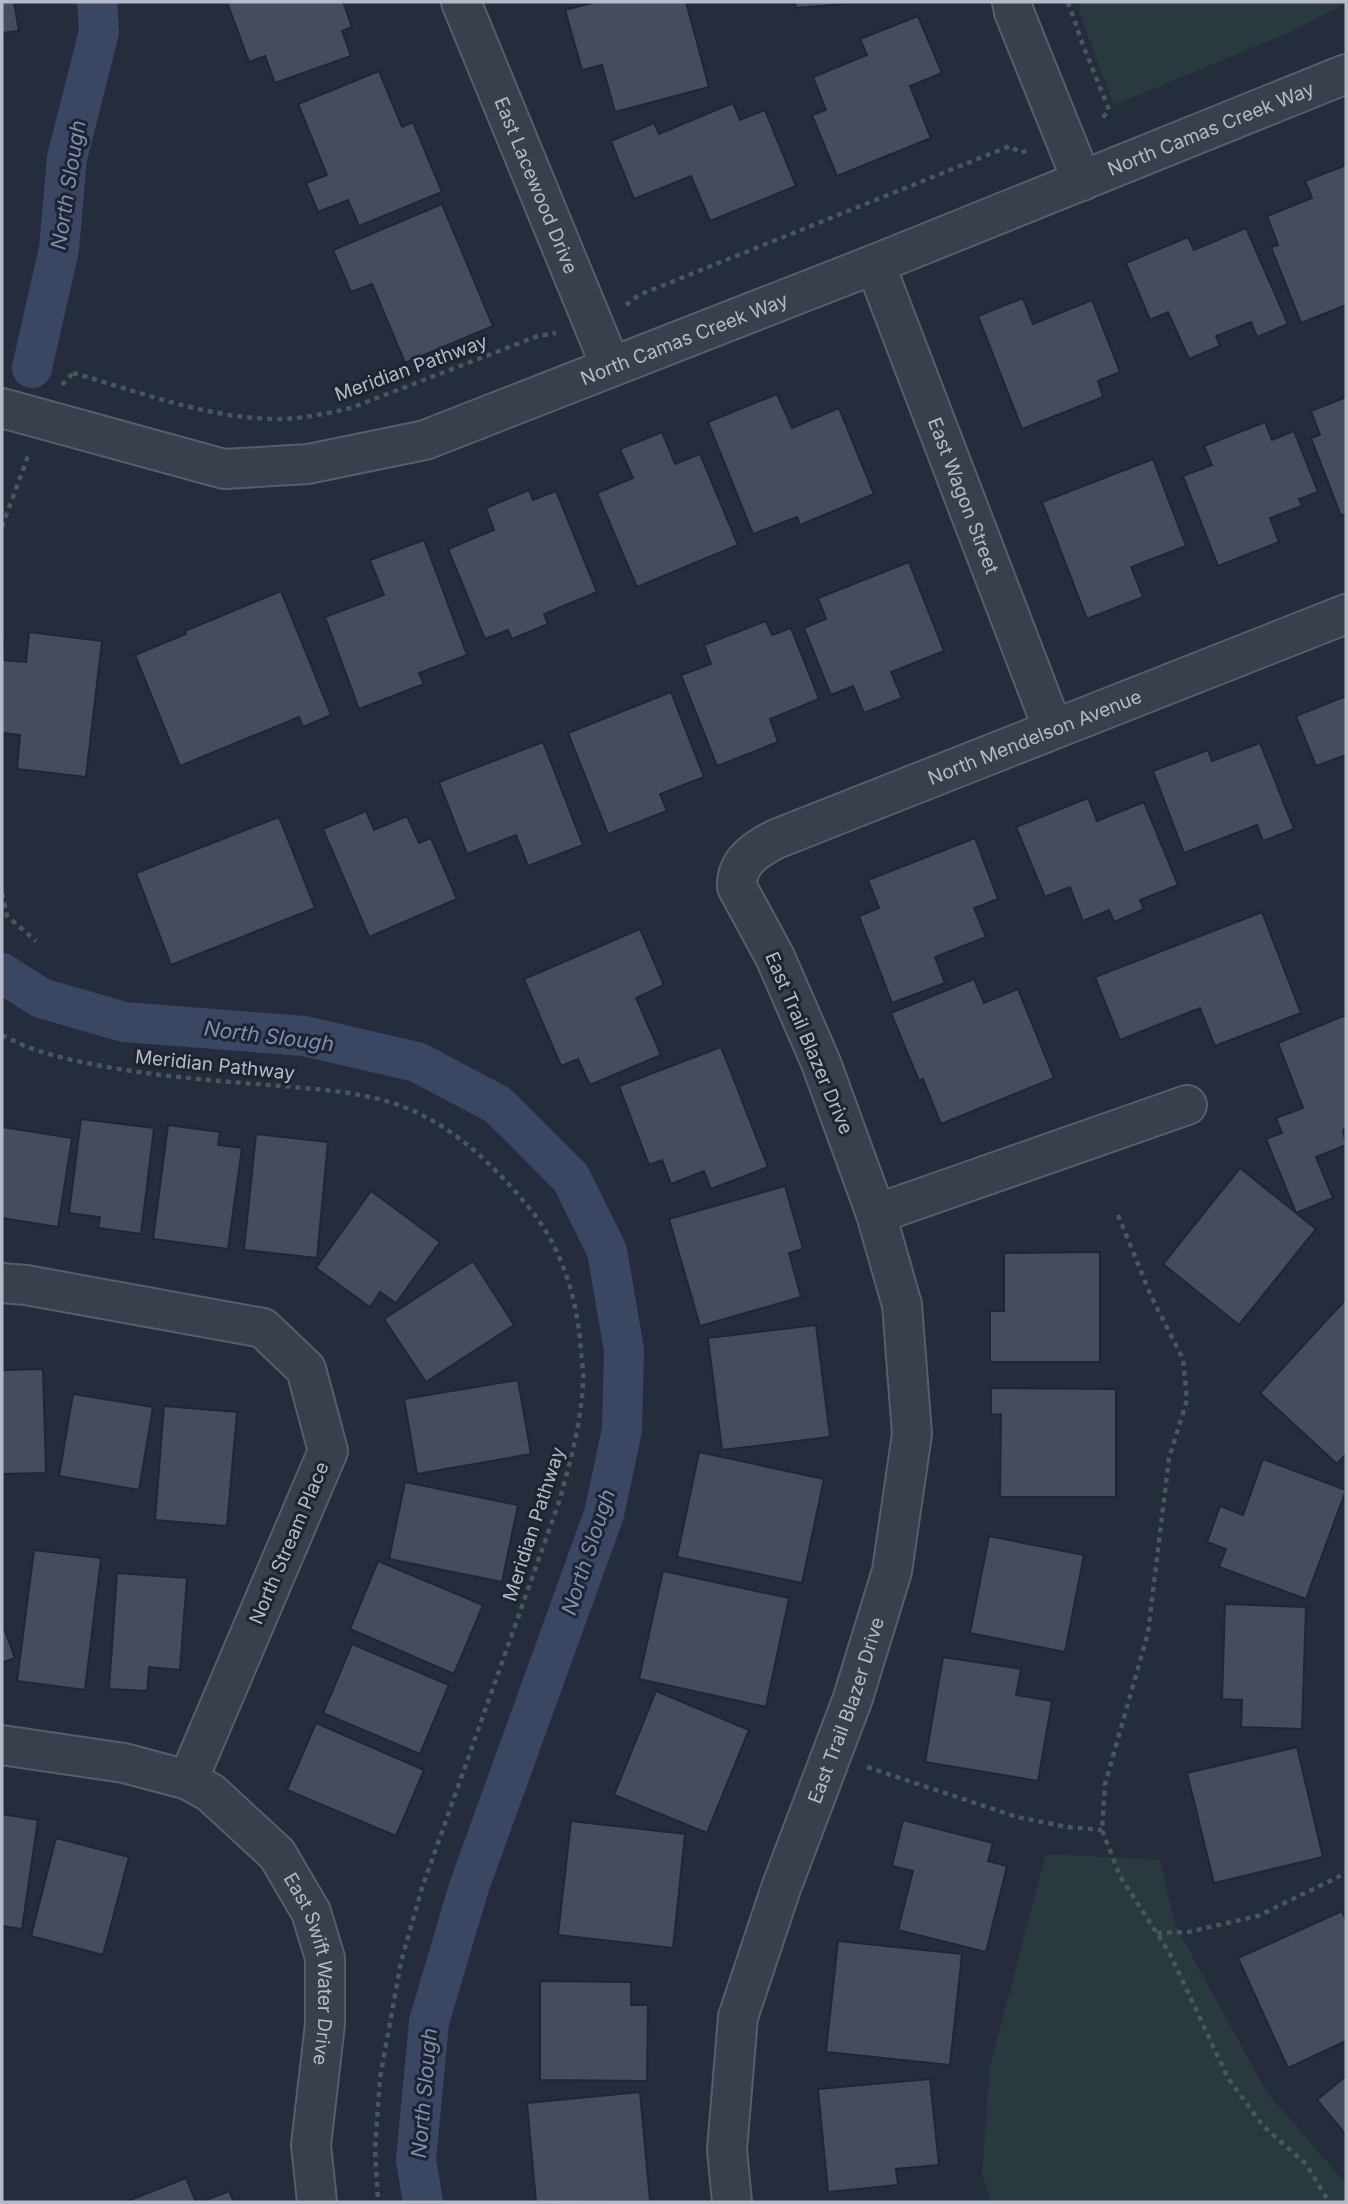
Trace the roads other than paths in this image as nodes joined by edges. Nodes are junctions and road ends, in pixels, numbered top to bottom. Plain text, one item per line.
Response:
1 (461, 2) edge
2 (1012, 2) edge
3 (1346, 74) edge
4 (1082, 181) junction
5 (875, 264) junction
6 (611, 367) junction
7 (2, 408) edge
8 (1346, 614) edge
9 (1053, 729) junction
10 (737, 876) joint
11 (1187, 1104) dead end
12 (876, 1214) junction
13 (2, 1283) edge
14 (2, 1745) edge
15 (188, 1780) junction
16 (317, 2202) edge
17 (732, 2202) edge

1 - 6 street, East Lacewood Drive
2 - 4 street
3 - 4 street, North Camas Creek Way
4 - 5 street, North Camas Creek Way
5 - 6 street, North Camas Creek Way
5 - 9 street, East Wagon Street
6 - 7 street, North Camas Creek Way
8 - 9 street, North Mendelson Avenue
9 - 10 street, North Mendelson Avenue
10 - 12 street, East Trail Blazer Drive
11 - 12 street
12 - 17 street, East Trail Blazer Drive
13 - 15 street, North Stream Place
14 - 15 street, East Swift Water Drive
15 - 16 street, East Swift Water Drive

